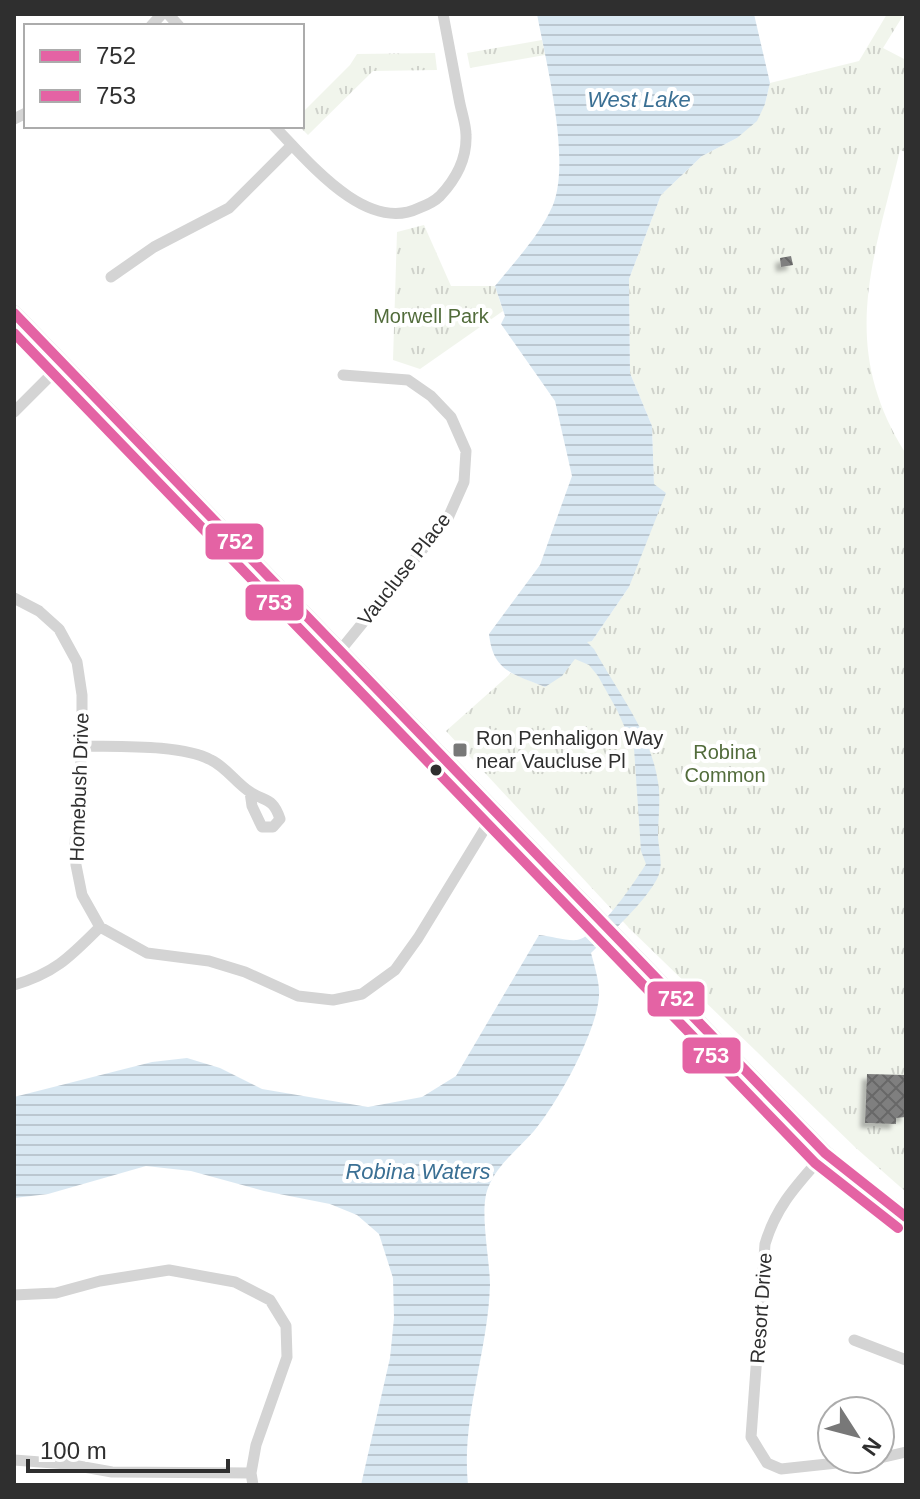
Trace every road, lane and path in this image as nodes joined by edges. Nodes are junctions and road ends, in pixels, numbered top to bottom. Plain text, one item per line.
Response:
1 (443, 14) edge
2 (276, 128) edge
3 (292, 145) junction
4 (111, 277) dead end
5 (14, 313) edge
6 (63, 363) junction
7 (343, 375) dead end
8 (14, 412) edge
9 (14, 598) edge
10 (339, 652) junction
11 (82, 746) junction
12 (250, 792) dead end
13 (495, 812) junction
14 (100, 927) junction
15 (14, 985) edge
16 (825, 1153) junction
17 (906, 1217) edge
18 (14, 1295) edge
19 (854, 1340) dead end
20 (906, 1360) edge
21 (14, 1460) edge
22 (816, 1465) edge
23 (252, 1479) edge

1 - 3 street
2 - 3 street
3 - 4 street
5 - 6 street
6 - 8 street
6 - 10 street
7 - 10 street, Vaucluse Place
9 - 11 street, Homebush Drive
10 - 13 street
11 - 12 street
11 - 14 street, Homebush Drive
13 - 14 street
13 - 16 street
14 - 15 street
16 - 17 street
16 - 22 street, Resort Drive
18 - 23 street
19 - 20 street
21 - 23 street

